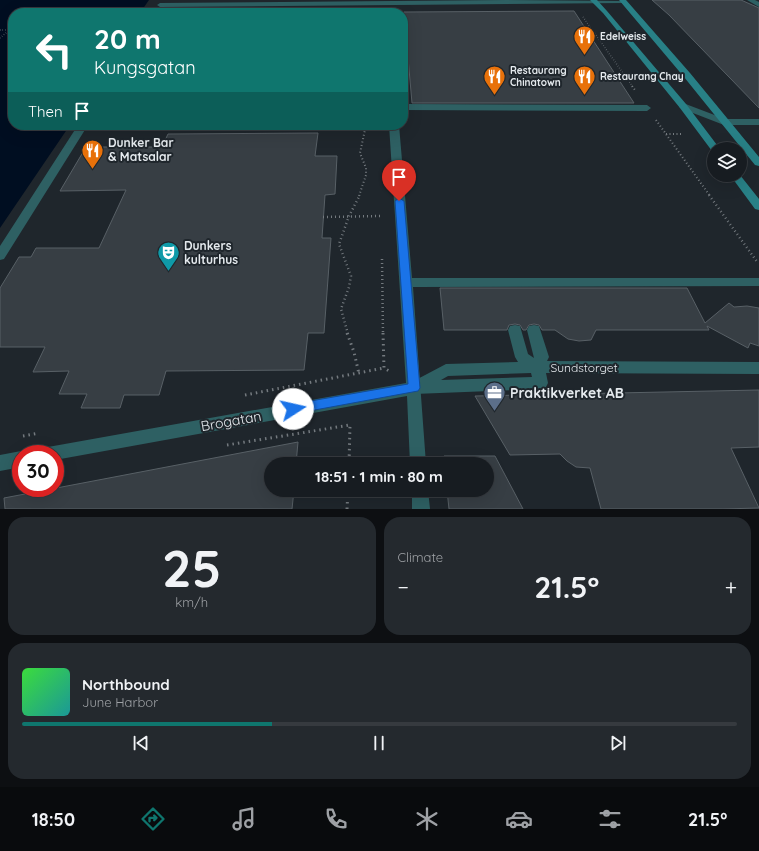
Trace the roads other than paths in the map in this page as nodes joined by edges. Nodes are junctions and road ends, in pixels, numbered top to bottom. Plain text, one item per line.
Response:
1 (594, 0) edge
2 (623, 0) edge
3 (750, 0) edge
4 (390, 2) edge
5 (162, 3) edge
6 (759, 5) edge
7 (683, 106) junction
8 (408, 107) edge
9 (647, 108) road end
10 (724, 122) junction
11 (759, 122) edge
12 (80, 130) edge
13 (394, 130) edge
14 (709, 142) edge
15 (759, 163) edge
16 (740, 182) edge
17 (759, 207) edge
18 (0, 256) edge
19 (759, 282) edge
20 (405, 283) junction
21 (515, 330) dead end
22 (534, 330) dead end
23 (537, 367) junction
24 (759, 368) edge
25 (414, 388) junction
26 (64, 451) edge
27 (418, 457) edge
28 (12, 461) edge
29 (0, 463) edge
30 (420, 497) edge
31 (420, 509) edge

1 - 2 street
1 - 4 street
1 - 7 main road
2 - 10 main road
3 - 6 street
4 - 5 street
7 - 10 street
7 - 14 main road
8 - 9 street
10 - 11 street
10 - 15 main road
12 - 18 street
13 - 20 street
16 - 17 main road
19 - 20 street
20 - 25 street
21 - 23 street
22 - 23 street
23 - 24 street, Sundstorget
23 - 25 street, Brogatan
25 - 26 street, Brogatan
25 - 27 street
28 - 29 street
30 - 31 street

